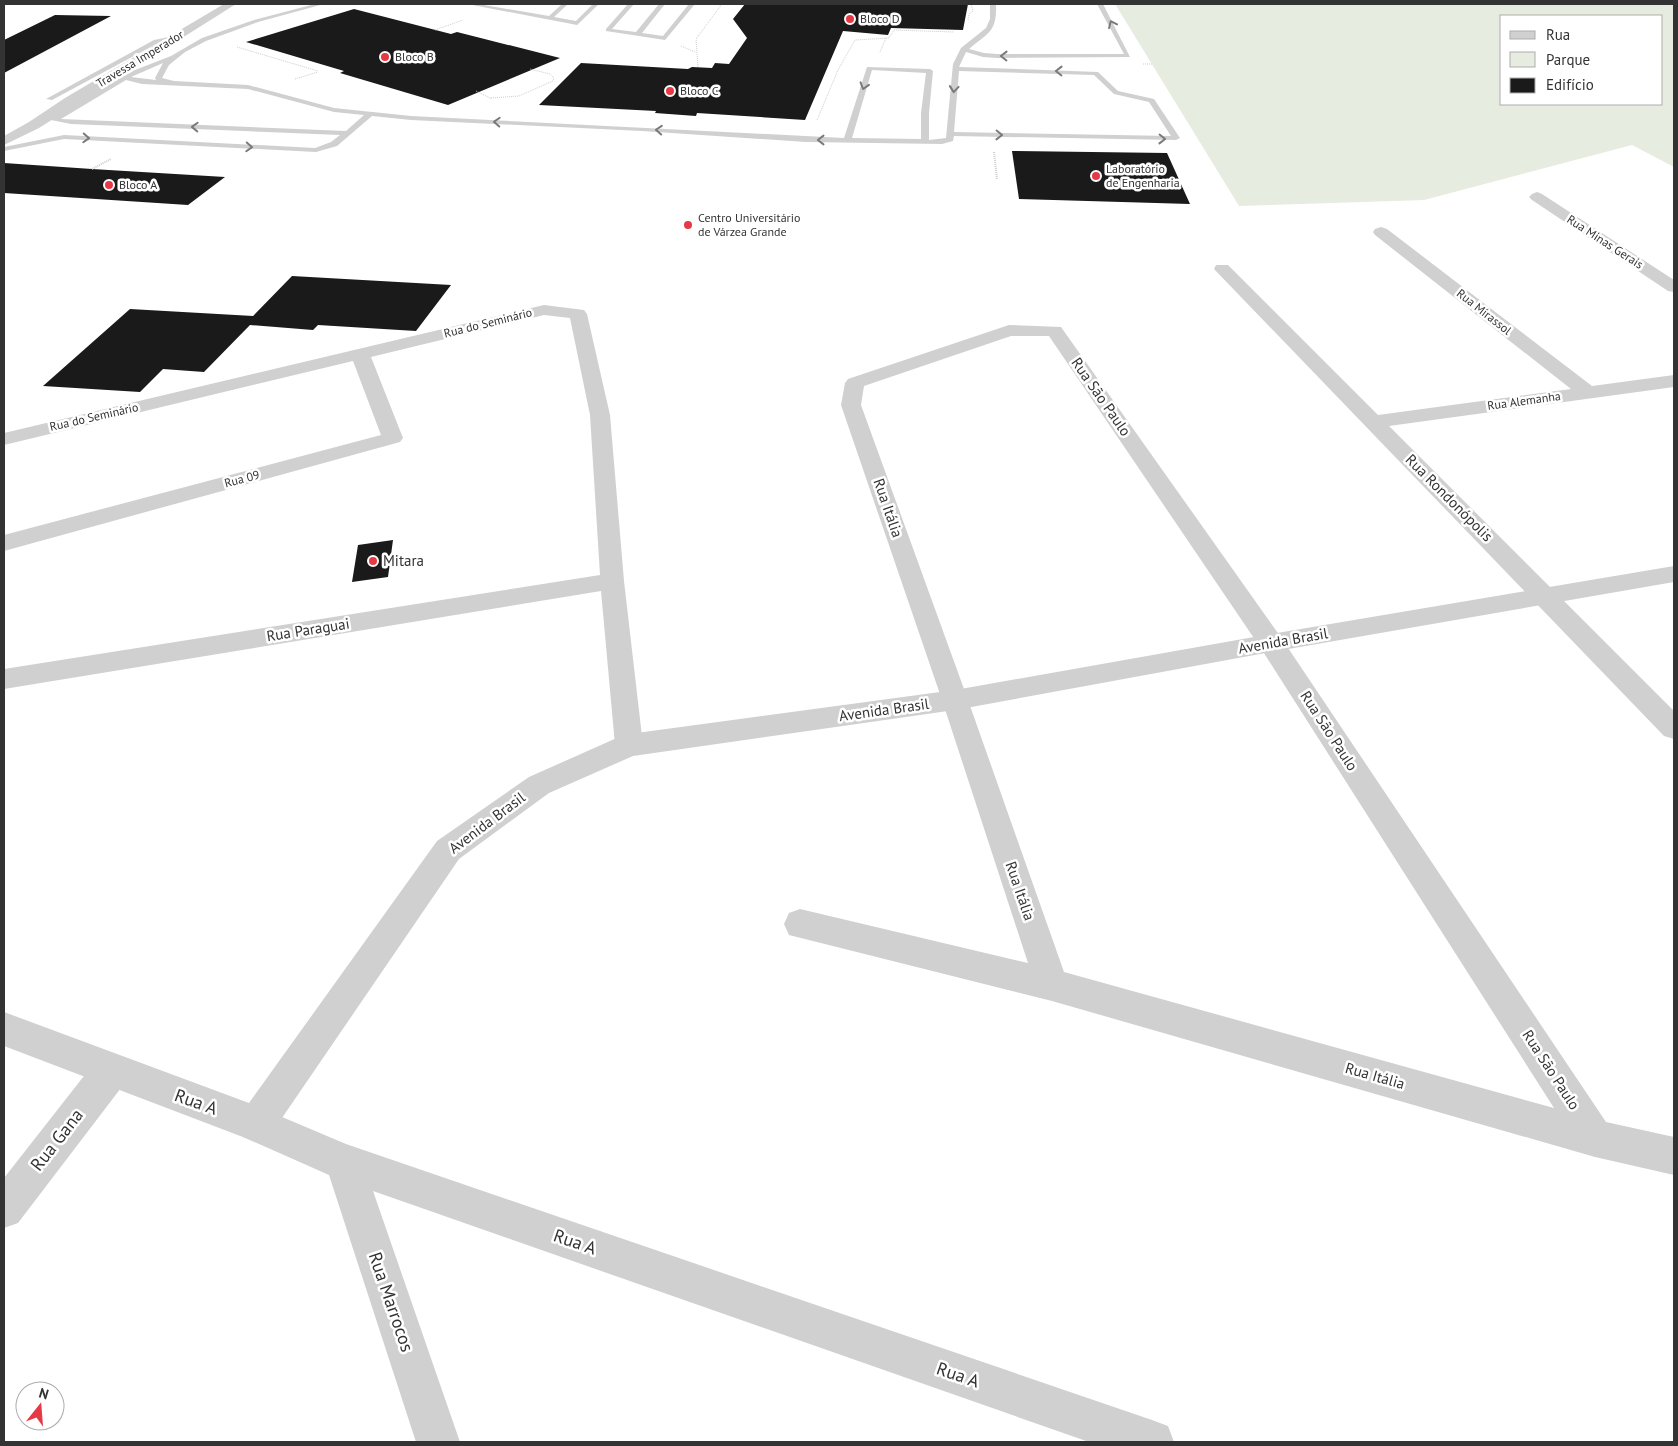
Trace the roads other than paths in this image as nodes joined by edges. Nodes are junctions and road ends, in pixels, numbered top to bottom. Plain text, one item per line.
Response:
1 (231, 4) edge
2 (321, 4) edge
3 (470, 4) edge
4 (566, 4) edge
5 (596, 4) edge
6 (631, 4) edge
7 (662, 4) edge
8 (692, 4) edge
9 (993, 4) edge
10 (1100, 4) edge
11 (550, 18) junction
12 (637, 35) junction
13 (179, 36) junction
14 (963, 50) junction
15 (171, 58) junction
16 (956, 69) junction
17 (138, 72) junction
18 (161, 72) junction
19 (123, 74) junction
20 (166, 82) junction
21 (70, 101) junction
22 (49, 114) junction
23 (369, 115) junction
24 (4, 132) edge
25 (349, 133) junction
26 (951, 134) junction
27 (34, 135) dead end
28 (64, 137) junction
29 (4, 141) edge
30 (847, 141) junction
31 (925, 142) junction
32 (4, 149) edge
33 (1537, 197) dead end
34 (1381, 232) dead end
35 (1222, 269) dead end
36 (1674, 287) edge
37 (1054, 331) joint
38 (360, 354) junction
39 (1674, 381) edge
40 (1587, 392) junction
41 (1374, 422) junction
42 (4, 439) edge
43 (4, 543) edge
44 (1674, 574) edge
45 (612, 581) junction
46 (1545, 596) junction
47 (1271, 643) junction
48 (4, 679) edge
49 (955, 700) junction
50 (1674, 728) edge
51 (629, 745) junction
52 (800, 924) dead end
53 (1052, 985) junction
54 (4, 1030) edge
55 (111, 1071) junction
56 (256, 1124) junction
57 (1595, 1138) junction
58 (1674, 1156) edge
59 (344, 1162) junction
60 (4, 1209) edge
61 (438, 1442) edge
62 (1152, 1442) edge

1 - 13 street, Travessa Imperador
2 - 15 lane
3 - 11 lane
4 - 11 lane
5 - 11 lane
6 - 12 lane
7 - 12 lane
8 - 12 lane
9 - 14 lane
10 - 14 lane
13 - 19 street, Travessa Imperador
13 - 21 lane
14 - 16 lane
15 - 17 lane
15 - 18 lane
16 -> 26 lane
26 -> 16 lane
17 - 18 lane
17 - 19 lane
18 - 20 lane
19 - 20 lane
19 - 21 street, Travessa Imperador
25 -> 19 lane
20 - 23 lane
21 - 22 street, Travessa Imperador
22 - 24 street, Travessa Imperador
22 - 29 street, Travessa Imperador
23 - 25 lane
30 -> 23 lane
28 -> 25 lane
26 - 31 lane
27 - 28 lane
28 - 32 lane
30 - 31 lane
31 -> 30 lane
33 - 36 street, Rua Minas Gerais
34 - 40 street, Rua Mirassol
35 - 41 street, Rua Rondonópolis
37 - 47 street, Rua São Paulo
37 - 49 street, Rua Itália
38 - 42 street, Rua do Seminário
38 - 43 street, Rua 09
38 - 45 street, Rua do Seminário
39 - 40 street, Rua Alemanha
40 - 41 street, Rua Alemanha
41 - 46 street, Rua Rondonópolis
44 - 46 street, Avenida Brasil
45 - 48 street, Rua Paraguai
45 - 51 street, Rua do Seminário
46 - 47 street, Avenida Brasil
46 - 50 street, Rua Rondonópolis
47 - 49 street, Avenida Brasil
47 - 57 street, Rua São Paulo
49 - 51 street, Avenida Brasil
49 - 53 street, Rua Itália
51 - 56 street, Avenida Brasil
52 - 53 street
53 - 57 street, Rua Itália
54 - 55 street, Rua A
55 - 56 street, Rua A
55 - 60 street, Rua Gana
56 - 59 street, Rua A
57 - 58 street, Rua Itália
59 - 61 street, Rua Marrocos
59 - 62 street, Rua A

